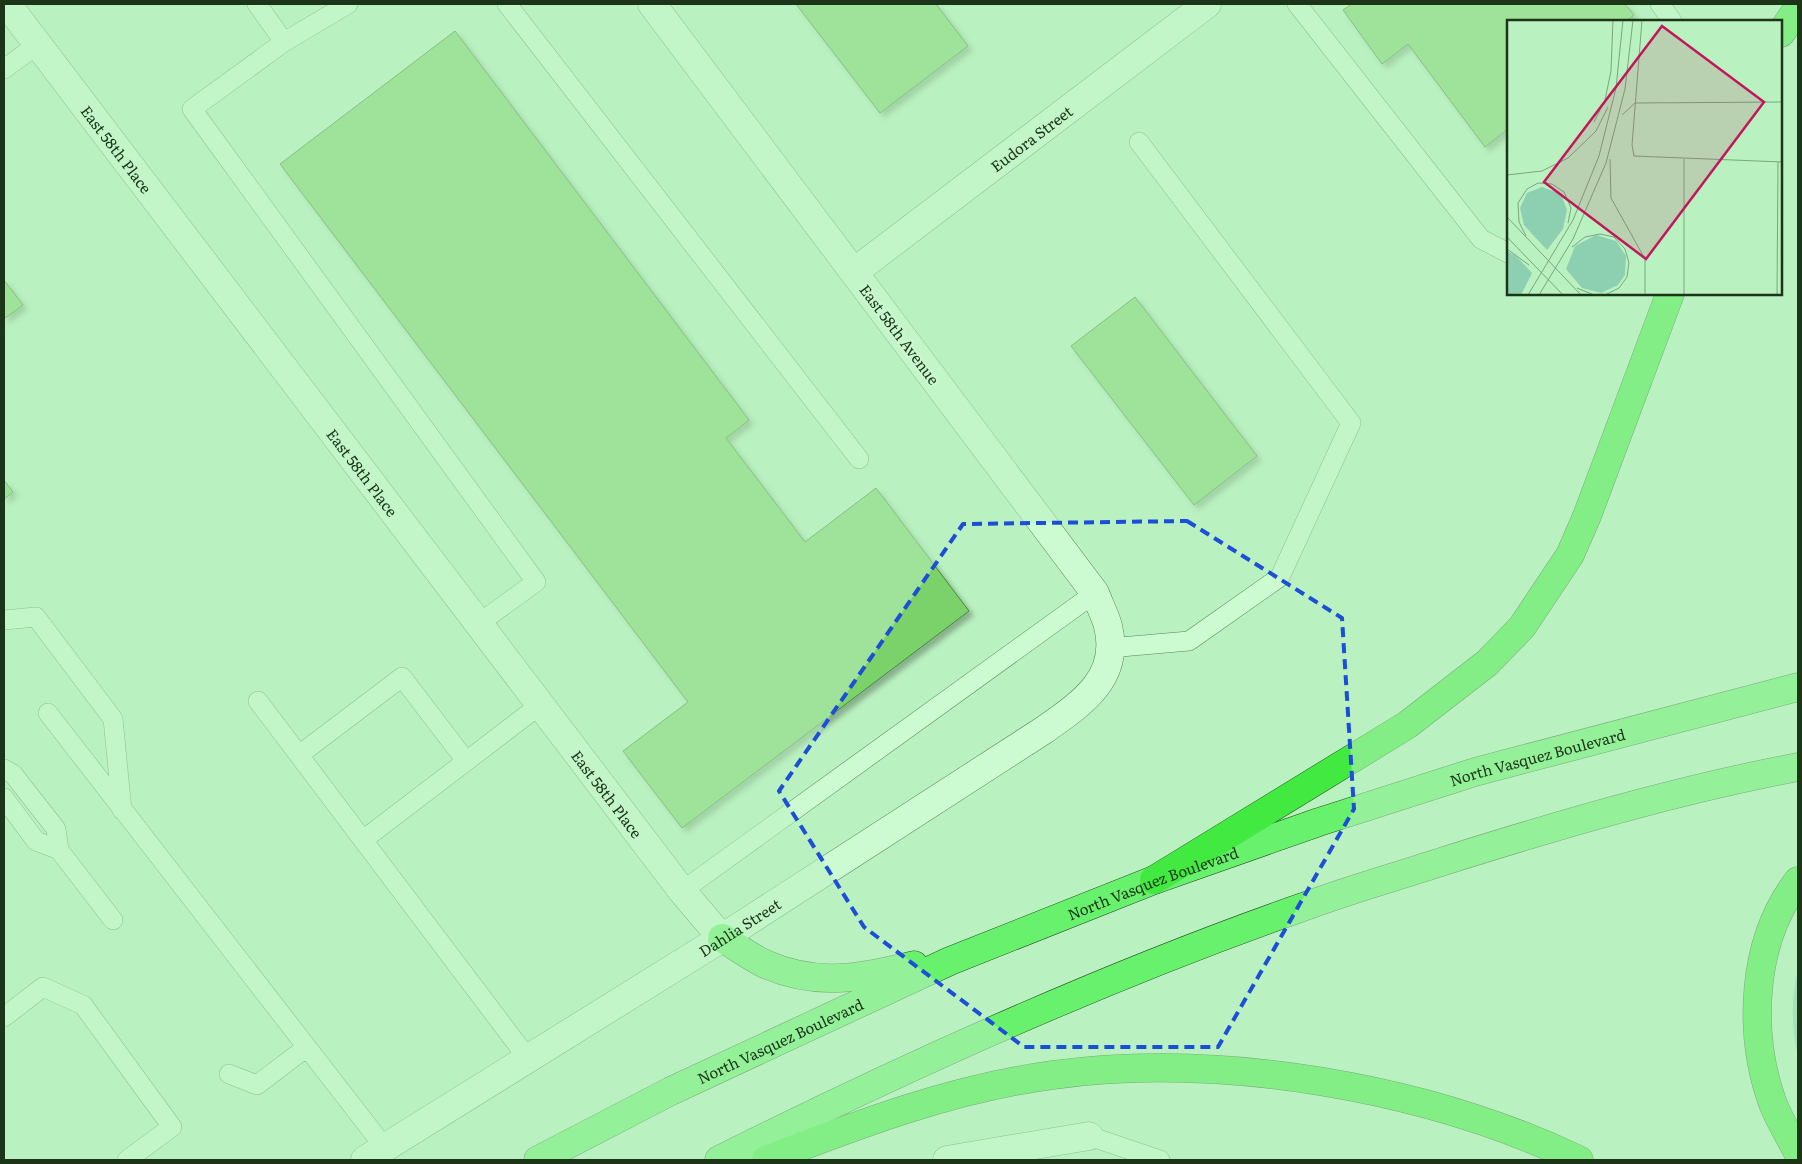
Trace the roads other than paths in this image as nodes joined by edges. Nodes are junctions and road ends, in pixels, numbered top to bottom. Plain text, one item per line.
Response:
1 (7, 4) edge
2 (257, 4) edge
3 (348, 4) edge
4 (506, 4) edge
5 (652, 4) edge
6 (1207, 4) edge
7 (1297, 4) edge
8 (1660, 4) edge
9 (1798, 8) edge
10 (1671, 20) edge
11 (1782, 32) edge
12 (284, 42) junction
13 (38, 44) junction
14 (4, 69) edge
15 (1139, 142) dead end
16 (1507, 252) edge
17 (854, 272) junction
18 (1670, 295) edge
19 (859, 459) dead end
20 (1095, 593) junction
21 (4, 620) edge
22 (478, 624) junction
23 (1109, 648) junction
24 (1102, 678) joint
25 (1798, 687) edge
26 (258, 701) dead end
27 (540, 705) junction
28 (48, 713) dead end
29 (299, 755) junction
30 (466, 761) junction
31 (1798, 767) edge
32 (4, 769) edge
33 (4, 798) edge
34 (122, 810) junction
35 (363, 840) junction
36 (58, 850) junction
37 (1154, 880) junction
38 (1798, 881) edge
39 (682, 891) junction
40 (113, 920) dead end
41 (722, 938) junction
42 (984, 947) junction
43 (4, 1018) edge
44 (307, 1048) junction
45 (529, 1060) junction
46 (229, 1074) dead end
47 (1089, 1136) joint
48 (1798, 1153) edge
49 (375, 1154) edge
50 (128, 1160) edge
51 (538, 1160) edge
52 (720, 1160) edge
53 (766, 1160) edge
54 (947, 1160) edge
55 (1160, 1160) edge
56 (1579, 1160) edge

1 - 13 street, East 58th Place
2 - 12 lane
3 - 12 lane
4 - 19 lane
5 - 17 street, East 58th Avenue
6 - 17 street, Eudora Street
7 - 16 lane
8 - 10 lane
9 - 11 highway
12 - 22 lane
13 - 14 lane
13 - 22 street, East 58th Place
15 - 23 lane
17 - 20 street, East 58th Avenue
18 - 37 highway
20 - 23 street, East 58th Avenue
20 - 39 lane
21 - 34 lane
22 - 27 street, East 58th Place
23 - 24 street, East 58th Avenue
24 - 41 street, Dahlia Street
25 - 37 highway, North Vasquez Boulevard
26 - 29 lane
27 - 30 lane
27 - 39 street, East 58th Place
28 - 34 lane
29 - 30 lane
29 - 35 lane
30 - 35 lane
31 - 52 highway
32 - 36 lane
33 - 36 lane
34 - 44 lane
35 - 45 lane
36 - 40 lane
37 - 42 highway, North Vasquez Boulevard
38 - 48 highway
39 - 41 street, East 58th Place
41 - 42 highway
41 - 45 street, Dahlia Street
42 - 51 highway, North Vasquez Boulevard
43 - 50 lane
44 - 46 lane
44 - 49 lane
45 - 49 street, Dahlia Street
47 - 54 street
47 - 55 lane
53 - 56 highway

